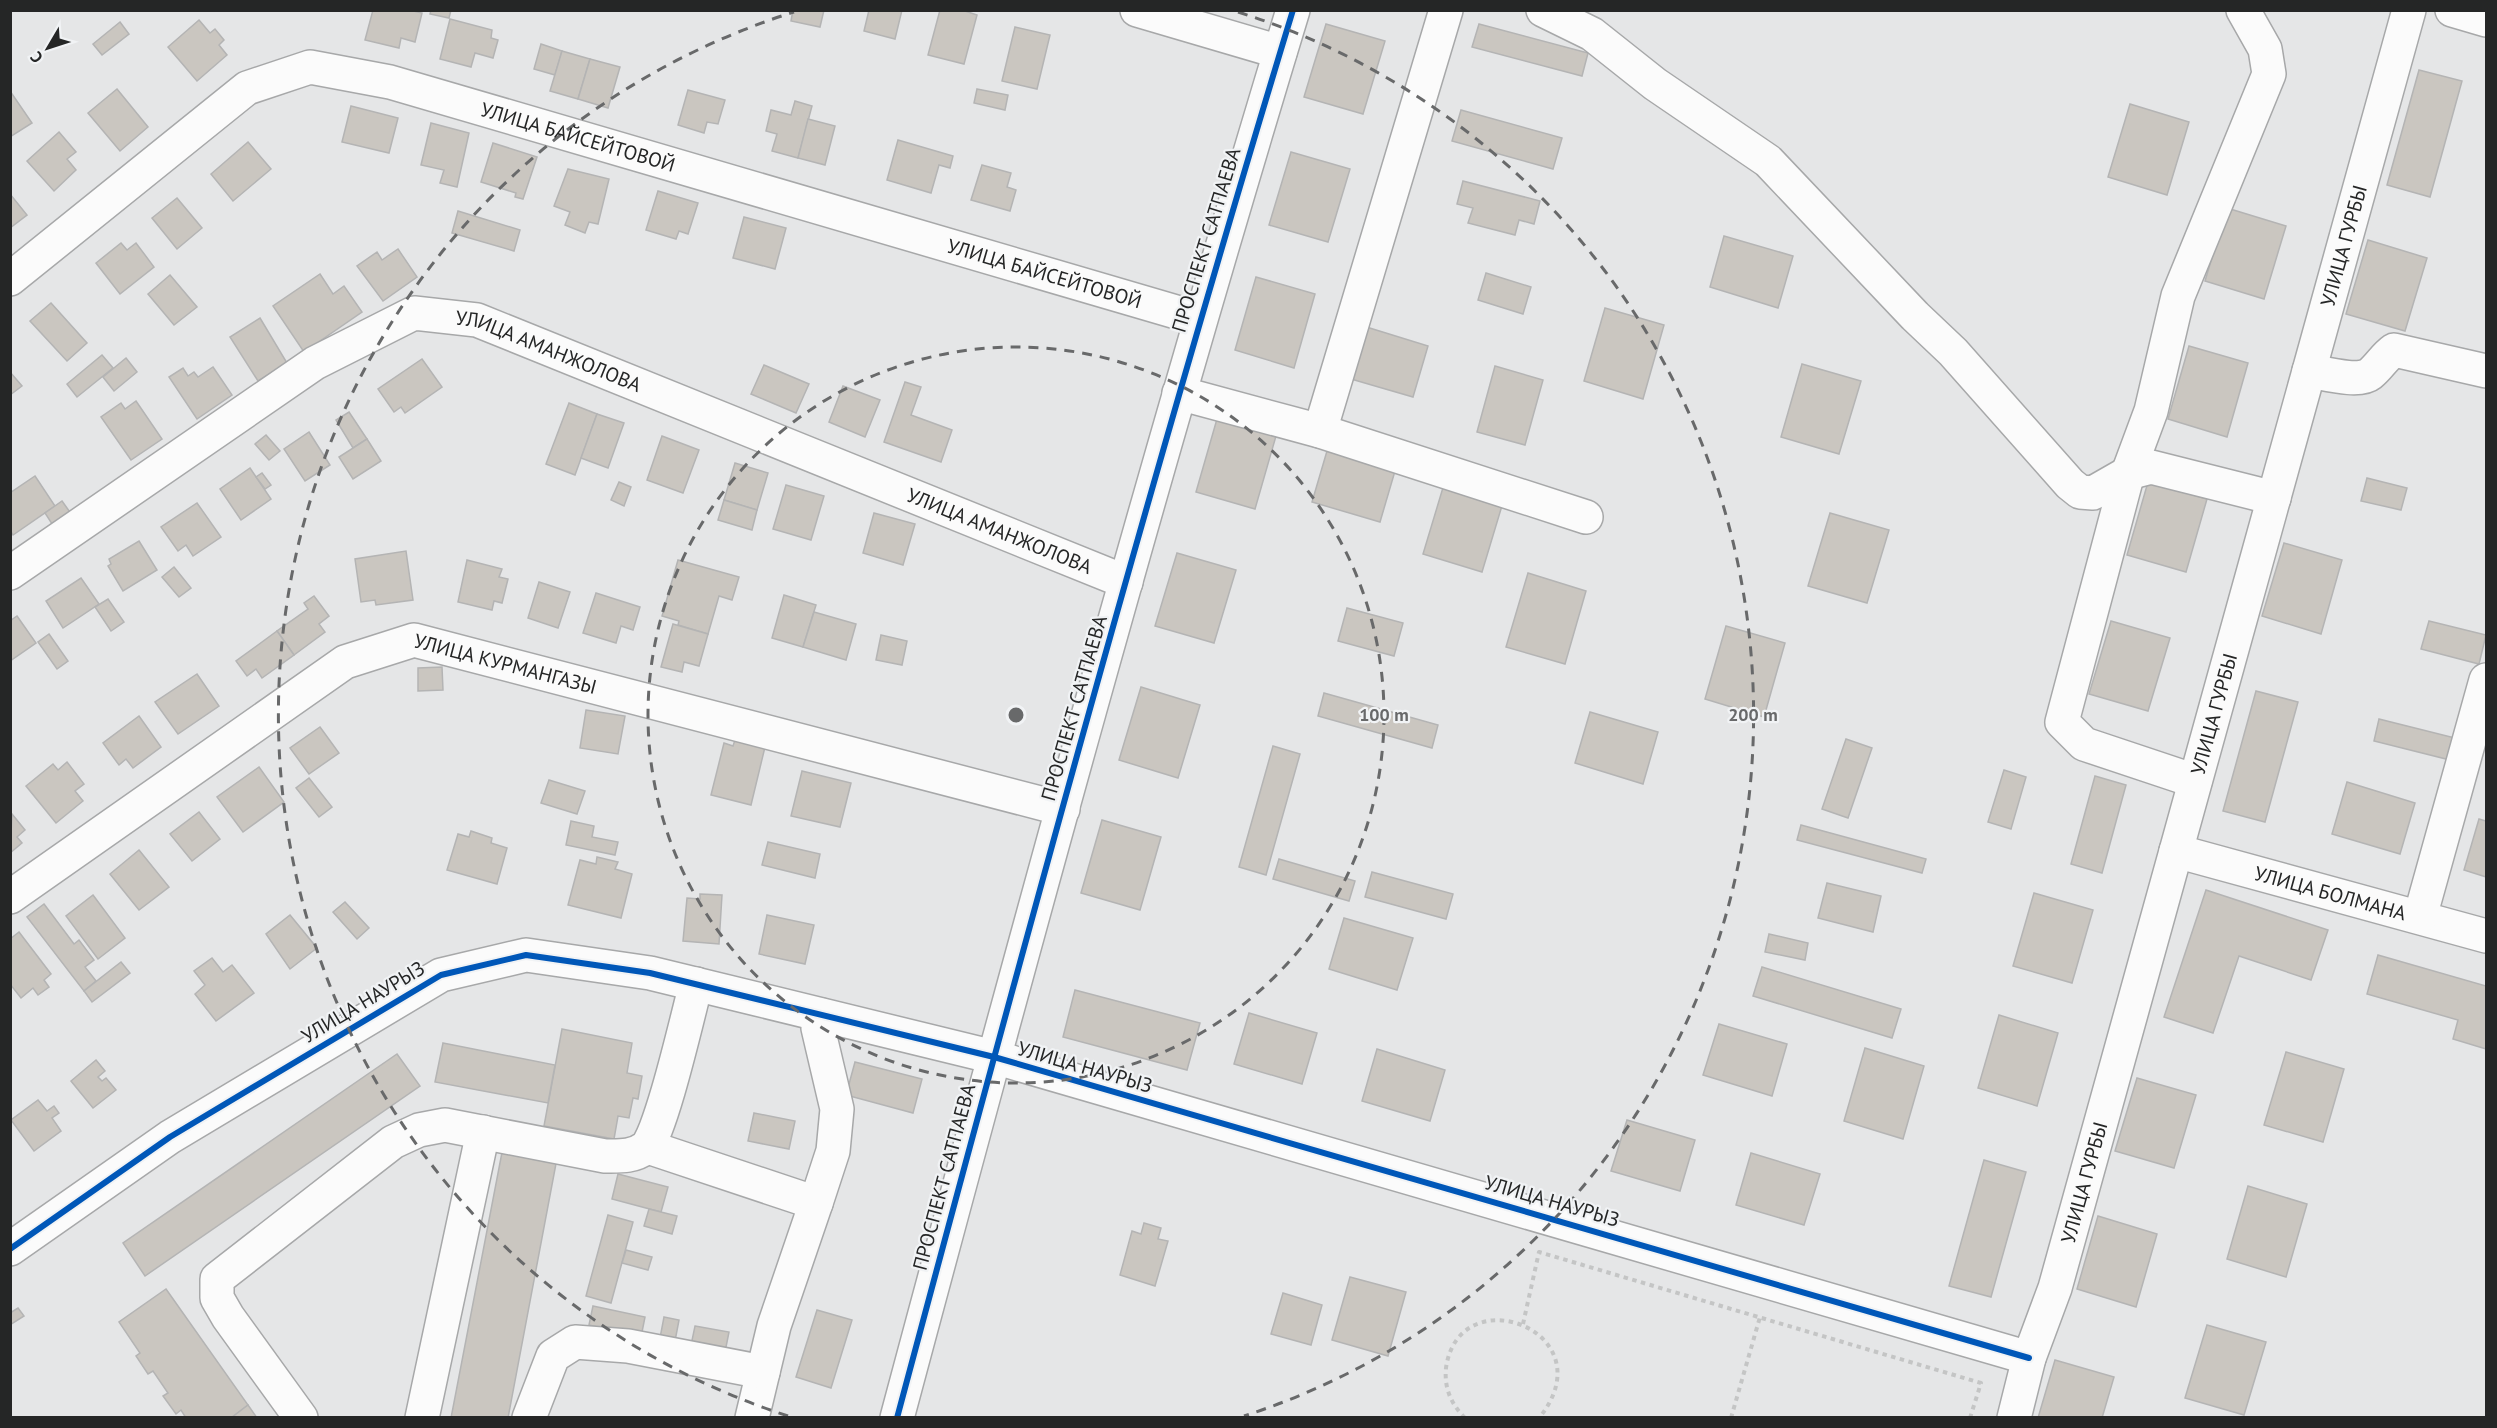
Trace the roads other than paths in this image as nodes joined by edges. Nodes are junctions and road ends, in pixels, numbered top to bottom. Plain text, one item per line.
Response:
1 (1137, 10) edge
2 (1293, 10) edge
3 (1446, 10) edge
4 (1543, 10) edge
5 (2243, 10) edge
6 (2409, 10) edge
7 (2452, 10) edge
8 (2487, 20) edge
9 (1280, 52) junction
10 (10, 279) edge
11 (1200, 318) junction
12 (2309, 371) junction
13 (2487, 371) edge
14 (1179, 393) junction
15 (1320, 431) junction
16 (2128, 473) junction
17 (2274, 498) junction
18 (1586, 517) dead end
19 (10, 573) edge
20 (1126, 582) junction
21 (2487, 680) edge
22 (2195, 781) junction
23 (1063, 809) junction
24 (2176, 851) junction
25 (10, 897) edge
26 (2420, 917) junction
27 (2487, 936) edge
28 (696, 984) junction
29 (821, 1015) junction
30 (994, 1057) junction
31 (483, 1132) junction
32 (648, 1147) junction
33 (816, 1203) junction
34 (10, 1249) edge
35 (2029, 1358) junction
36 (763, 1372) junction
37 (301, 1418) edge
38 (422, 1418) edge
39 (529, 1418) edge
40 (752, 1418) edge
41 (897, 1418) edge
42 (2014, 1418) edge

1 - 9 street
2 - 9 street, ПРОСПЕКТ САТПАЕВА
3 - 15 street
4 - 16 street
5 - 16 street
6 - 12 street, УЛИЦА ГУРБЫ
7 - 8 street
9 - 11 street, ПРОСПЕКТ САТПАЕВА
10 - 11 street, УЛИЦА БАЙСЕЙТОВОЙ
11 - 14 street, ПРОСПЕКТ САТПАЕВА
12 - 13 street
12 - 17 street, УЛИЦА ГУРБЫ
14 - 15 street
14 - 20 street, ПРОСПЕКТ САТПАЕВА
15 - 18 street
16 - 17 street
16 - 22 street
17 - 22 street, УЛИЦА ГУРБЫ
19 - 20 street, УЛИЦА АМАНЖОЛОВА
20 - 23 street, ПРОСПЕКТ САТПАЕВА
21 - 26 street
22 - 24 street, УЛИЦА ГУРБЫ
23 - 25 street, УЛИЦА КУРМАНГАЗЫ
23 - 30 street, ПРОСПЕКТ САТПАЕВА
24 - 26 street, УЛИЦА БОЛМАНА
24 - 35 street, УЛИЦА ГУРБЫ
26 - 27 street, УЛИЦА БОЛМАНА
28 - 29 street, УЛИЦА НАУРЫЗ
28 - 32 street
28 - 34 street, УЛИЦА НАУРЫЗ
29 - 30 street, УЛИЦА НАУРЫЗ
29 - 33 street
30 - 35 street, УЛИЦА НАУРЫЗ
30 - 41 street, ПРОСПЕКТ САТПАЕВА
31 - 32 street
31 - 37 street
31 - 38 street
32 - 33 street
33 - 36 street
35 - 42 street, УЛИЦА ГУРБЫ
36 - 39 street
36 - 40 street

